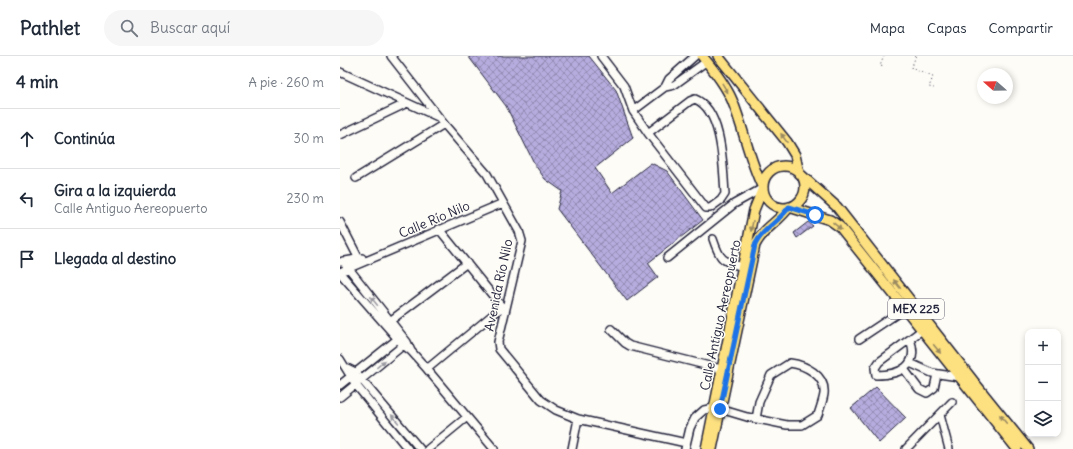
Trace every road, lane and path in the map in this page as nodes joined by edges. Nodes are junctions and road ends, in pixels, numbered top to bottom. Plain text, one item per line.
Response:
1 (392, 56) edge
2 (601, 56) edge
3 (694, 56) edge
4 (718, 56) edge
5 (884, 56) edge
6 (916, 56) edge
7 (704, 59) edge
8 (885, 67) dead end
9 (340, 72) edge
10 (665, 87) junction
11 (934, 88) dead end
12 (408, 103) junction
13 (632, 111) junction
14 (442, 121) junction
15 (648, 133) junction
16 (340, 135) edge
17 (799, 173) junction
18 (356, 178) dead end
19 (763, 188) junction
20 (723, 197) junction
21 (503, 203) junction
22 (734, 204) junction
23 (789, 207) junction
24 (340, 222) edge
25 (439, 229) junction
26 (713, 239) dead end
27 (667, 258) dead end
28 (360, 260) junction
29 (342, 261) edge
30 (467, 263) junction
31 (743, 267) junction
32 (348, 268) junction
33 (340, 272) edge
34 (505, 307) junction
35 (904, 308) junction
36 (390, 321) junction
37 (612, 329) dead end
38 (922, 330) junction
39 (399, 337) junction
40 (859, 339) dead end
41 (910, 339) junction
42 (405, 344) junction
43 (340, 359) edge
44 (907, 366) junction
45 (427, 369) junction
46 (721, 369) junction
47 (353, 374) junction
48 (937, 374) junction
49 (959, 377) junction
50 (362, 380) junction
51 (340, 385) edge
52 (356, 385) junction
53 (340, 397) edge
54 (952, 402) dead end
55 (717, 408) junction
56 (940, 415) junction
57 (467, 417) junction
58 (578, 419) junction
59 (756, 419) junction
60 (685, 446) edge
61 (408, 449) edge
62 (420, 449) edge
63 (428, 449) edge
64 (494, 449) edge
65 (572, 449) edge
66 (706, 449) edge
67 (712, 449) edge
68 (906, 449) edge
69 (949, 449) edge
70 (1017, 449) edge
71 (1028, 449) edge

1 - 14 street, Avenida Río Nilo
2 - 13 street
3 - 10 street
17 -> 4 main road
5 - 8 path
6 - 11 path
7 - 10 street
7 -> 19 main road
9 - 12 street
10 - 13 street
12 - 14 street
12 - 16 street
13 - 15 street
14 - 18 street
14 - 21 street, Avenida Río Nilo
15 - 20 street
15 - 20 street
17 - 19 main road
17 - 23 main road
71 -> 17 main road, MEX 225
19 - 22 street
19 - 23 main road
19 -> 31 main road, Calle Antiguo Aereopuerto
20 - 22 street
21 - 25 street, Calle Río Nilo
21 - 34 street, Avenida Río Nilo
22 - 27 street
23 -> 35 main road, MEX 225
23 - 55 main road, Calle Antiguo Aereopuerto
24 - 28 street
25 - 28 street, Calle Río Nilo
25 - 30 street
26 - 31 street
28 - 29 street, Calle Río Nilo
28 - 32 street, Calle Río Nilo
29 - 32 street
30 - 34 street
30 - 36 street
31 - 46 main road, Calle Antiguo Aereopuerto
32 - 33 street, Calle Río Nilo
36 -> 32 street
33 - 39 street
34 - 45 street
34 - 58 street, Avenida Río Nilo
35 - 38 main road, MEX 225
35 - 40 street
36 - 39 street
37 - 46 street
38 - 41 street
38 -> 49 main road, MEX 225
39 - 42 street
39 - 47 street
41 - 44 street
41 - 44 street
42 - 45 street
50 -> 42 street
43 - 47 street
44 - 48 street
44 - 48 street
45 - 57 street
46 - 55 main road, Calle Antiguo Aereopuerto
47 - 50 street
47 - 51 street
47 - 52 street
48 - 49 street
49 - 70 main road, MEX 225
50 - 52 street
62 -> 50 street
52 - 53 street
52 - 61 street
54 - 56 street
55 - 59 street
55 - 60 street
55 - 66 main road, Calle Antiguo Aereopuerto
55 - 67 main road, Calle Antiguo Aereopuerto
56 - 68 street
56 - 69 street
57 - 63 street
57 - 64 street
58 - 60 street, Avenida Río Nilo
58 - 65 street
59 - 59 street

